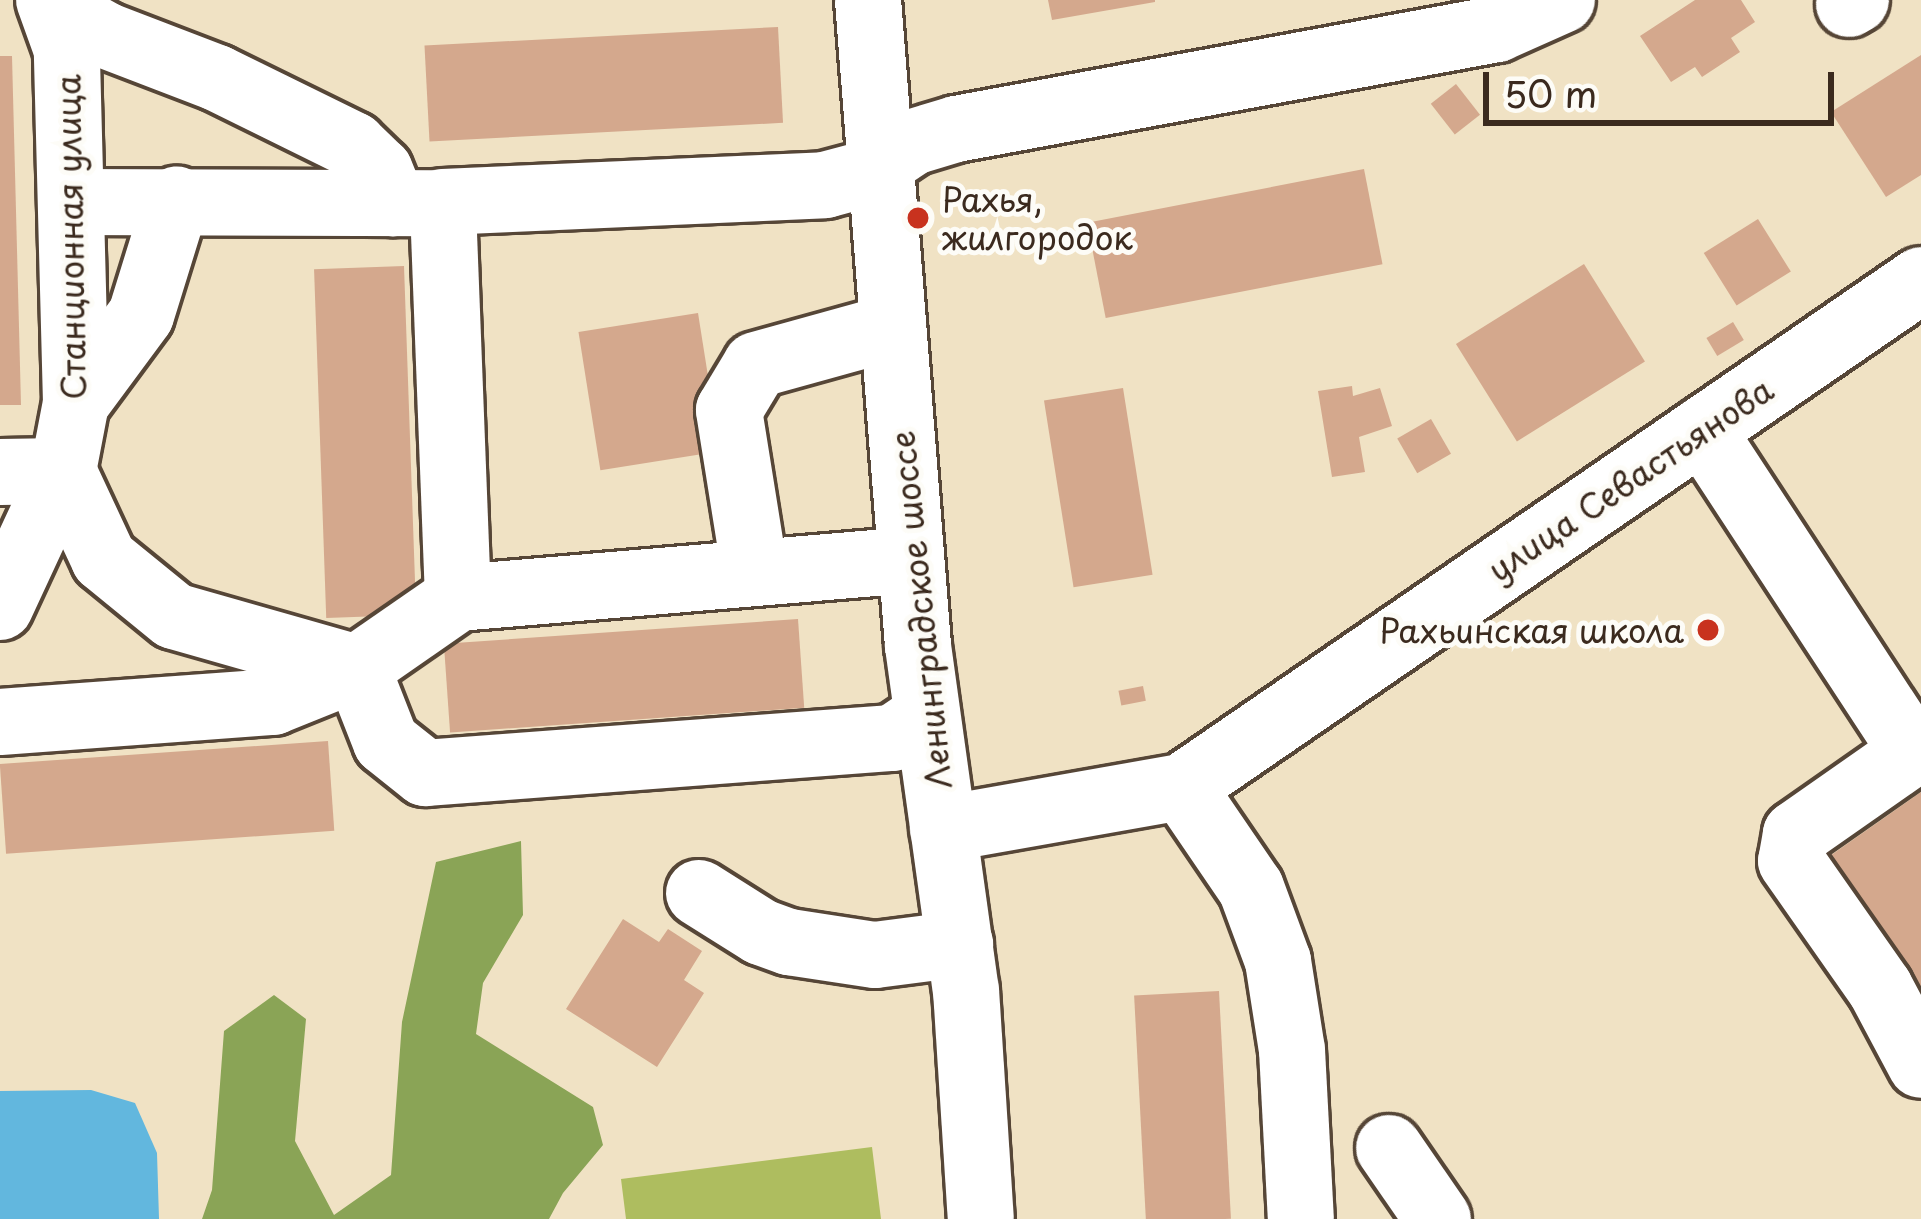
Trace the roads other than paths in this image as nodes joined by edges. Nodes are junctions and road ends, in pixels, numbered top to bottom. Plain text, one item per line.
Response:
1 (868, 0) edge
2 (1562, 0) edge
3 (51, 3) edge
4 (879, 164) junction
5 (177, 200) junction
6 (71, 202) junction
7 (418, 203) junction
8 (1921, 280) edge
9 (893, 327) junction
10 (76, 403) junction
11 (1702, 430) junction
12 (31, 471) edge
13 (911, 560) junction
14 (754, 573) junction
15 (458, 598) junction
16 (0, 607) edge
17 (357, 668) junction
18 (926, 716) junction
19 (0, 722) edge
20 (1182, 787) junction
21 (943, 829) junction
22 (699, 893) dead end
23 (960, 944) junction
24 (1921, 1065) edge
25 (1389, 1148) dead end
26 (981, 1219) edge
27 (1300, 1219) edge
28 (1438, 1219) edge

1 - 4 street, Ленинградское шоссе
2 - 4 street
3 - 6 street, Станционная улица
3 - 7 street
4 - 7 street
4 - 9 street, Ленинградское шоссе
5 - 6 street
5 - 7 street
5 - 10 street
6 - 10 street, Станционная улица
7 - 15 street
8 - 11 street, улица Севастьянова
9 - 13 street, Ленинградское шоссе
9 - 14 street
10 - 12 street, Станционная улица
11 - 20 street, улица Севастьянова
11 - 24 street
12 - 16 street, Станционная улица
12 - 17 street
13 - 14 street
13 - 18 street, Ленинградское шоссе
14 - 15 street
15 - 17 street
17 - 18 street
17 - 19 street
18 - 21 street, Ленинградское шоссе
20 - 21 street, улица Севастьянова
20 - 27 street
21 - 23 street, Ленинградское шоссе
22 - 23 street
23 - 26 street, Ленинградское шоссе
25 - 28 street

